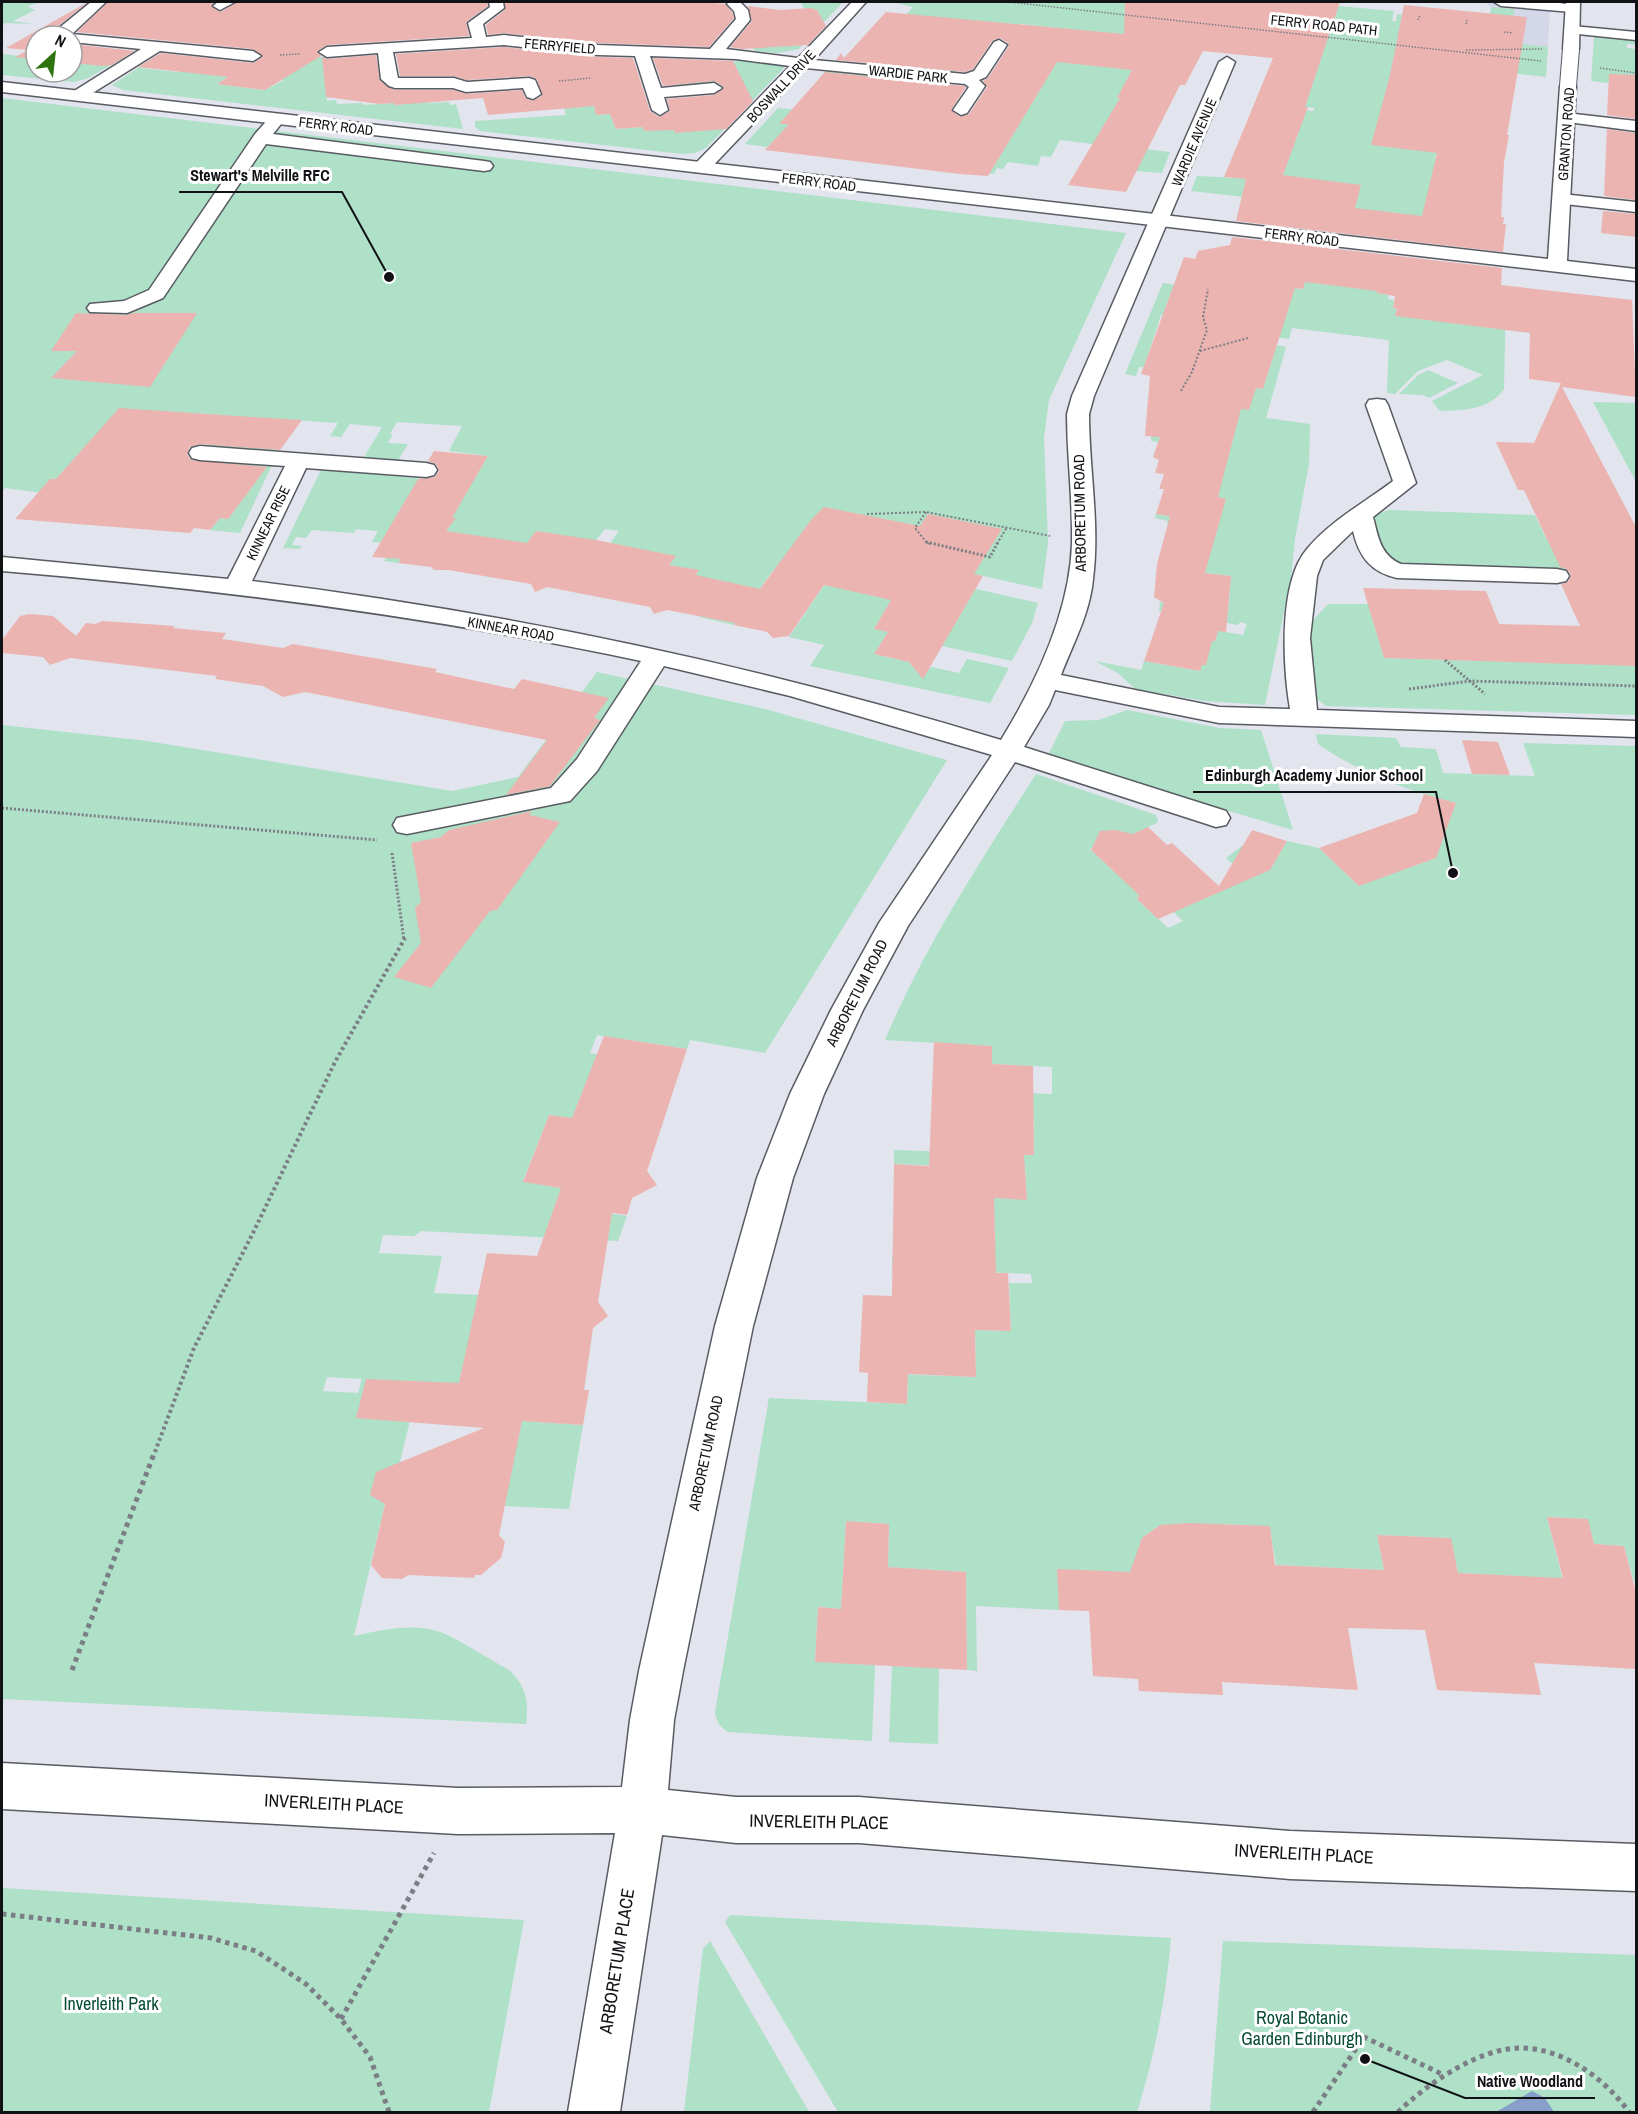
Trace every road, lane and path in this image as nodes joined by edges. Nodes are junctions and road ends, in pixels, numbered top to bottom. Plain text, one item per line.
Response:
1 (99, 2) edge
2 (496, 2) edge
3 (859, 2) edge
4 (1008, 2) edge
5 (1501, 2) edge
6 (734, 4) dead end
7 (1573, 5) edge
8 (1420, 15) dead end
9 (1418, 20) dead end
10 (1467, 20) dead end
11 (72, 24) edge
12 (1466, 24) dead end
13 (1573, 30) junction
14 (1504, 33) dead end
15 (1513, 34) dead end
16 (1636, 36) edge
17 (84, 39) edge
18 (480, 41) junction
19 (999, 45) dead end
20 (156, 47) junction
21 (385, 49) junction
22 (1571, 49) junction
23 (1450, 50) junction
24 (641, 51) junction
25 (327, 52) joint
26 (715, 52) junction
27 (253, 56) joint
28 (1541, 61) dead end
29 (1227, 62) dead end
30 (801, 63) junction
31 (1598, 68) dead end
32 (1636, 73) edge
33 (969, 79) junction
34 (2, 87) edge
35 (714, 88) dead end
36 (654, 93) junction
37 (533, 94) dead end
38 (77, 96) junction
39 (660, 110) dead end
40 (961, 110) dead end
41 (1566, 118) junction
42 (277, 119) junction
43 (1636, 126) edge
44 (261, 138) junction
45 (484, 166) dead end
46 (701, 168) junction
47 (1561, 206) junction
48 (1636, 207) edge
49 (1160, 221) junction
50 (1557, 266) junction
51 (1636, 270) edge
52 (1636, 275) edge
53 (1208, 289) dead end
54 (97, 308) dead end
55 (1248, 338) dead end
56 (1200, 352) junction
57 (1181, 391) dead end
58 (1377, 405) dead end
59 (200, 453) dead end
60 (298, 460) junction
61 (426, 470) dead end
62 (926, 512) junction
63 (867, 514) dead end
64 (1361, 517) junction
65 (1006, 527) junction
66 (1084, 542) junction
67 (2, 564) edge
68 (1557, 576) dead end
69 (237, 586) junction
70 (657, 657) junction
71 (1047, 680) junction
72 (1636, 686) edge
73 (1401, 690) dead end
74 (1305, 718) junction
75 (1636, 729) edge
76 (1009, 750) junction
77 (2, 808) edge
78 (1216, 818) dead end
79 (407, 825) dead end
80 (379, 840) dead end
81 (392, 852) dead end
82 (72, 1670) dead end
83 (2, 1786) edge
84 (643, 1810) junction
85 (458, 1811) junction
86 (1636, 1868) edge
87 (2, 1914) edge
88 (341, 2019) junction
89 (1444, 2075) junction
90 (389, 2112) edge
91 (594, 2112) edge
92 (1314, 2112) edge
93 (1398, 2112) edge
94 (1629, 2112) edge

1 - 11 street
2 - 18 street
3 - 30 street, BOSWALL DRIVE
4 - 23 path, FERRY ROAD PATH
5 - 7 street
6 - 26 street
7 - 13 street, GRANTON ROAD
8 - 9 path
10 - 12 path
13 - 16 street
13 - 22 street, GRANTON ROAD
14 - 15 path
17 - 20 street
18 - 21 street, FERRYFIELD
18 - 24 street, FERRYFIELD
19 - 33 street, WARDIE PARK
20 - 27 street
20 - 38 street
21 - 25 street, FERRYFIELD
21 - 37 street
22 - 23 path
22 - 41 street, GRANTON ROAD, bridge
23 - 28 path, FERRY ROAD PATH
24 - 26 street, FERRYFIELD
24 - 36 street
25 - 27 path
26 - 30 street, FERRYFIELD
29 - 49 street, WARDIE AVENUE
30 - 33 street, WARDIE PARK
30 - 46 street, BOSWALL DRIVE
31 - 32 path
33 - 40 street
34 - 38 street, FERRY ROAD
35 - 36 street
36 - 39 street
38 - 42 street, FERRY ROAD
41 - 43 street
41 - 47 street, GRANTON ROAD
42 - 44 street
42 - 46 street, FERRY ROAD
44 - 45 street
44 - 54 street
46 - 49 street, FERRY ROAD
47 - 48 street
47 - 50 street, GRANTON ROAD
47 - 51 street
49 - 50 street, FERRY ROAD
49 - 66 street, ARBORETUM ROAD
50 - 52 street, FERRY ROAD
53 - 56 path
55 - 56 path
56 - 57 path
58 - 64 street
59 - 60 street
60 - 61 street
60 - 69 street, KINNEAR RISE
62 - 63 path
62 - 65 path
62 - 65 path
64 - 68 street
64 - 74 street
65 - 66 path
66 - 71 street, ARBORETUM ROAD
67 - 69 street, KINNEAR ROAD
69 - 70 street, KINNEAR ROAD
70 - 76 street, KINNEAR ROAD
70 - 79 street
71 - 74 street
71 - 76 street, ARBORETUM ROAD
72 - 73 path
74 - 75 street
76 - 78 street, KINNEAR ROAD
76 - 84 street, ARBORETUM ROAD
77 - 80 path
81 - 82 path
83 - 85 street, INVERLEITH PLACE
84 - 85 street, INVERLEITH PLACE
84 - 86 street, INVERLEITH PLACE
84 - 91 street, ARBORETUM PLACE
85 - 88 path
87 - 88 path
88 - 90 path
89 - 92 path
89 - 93 path
89 - 94 path

